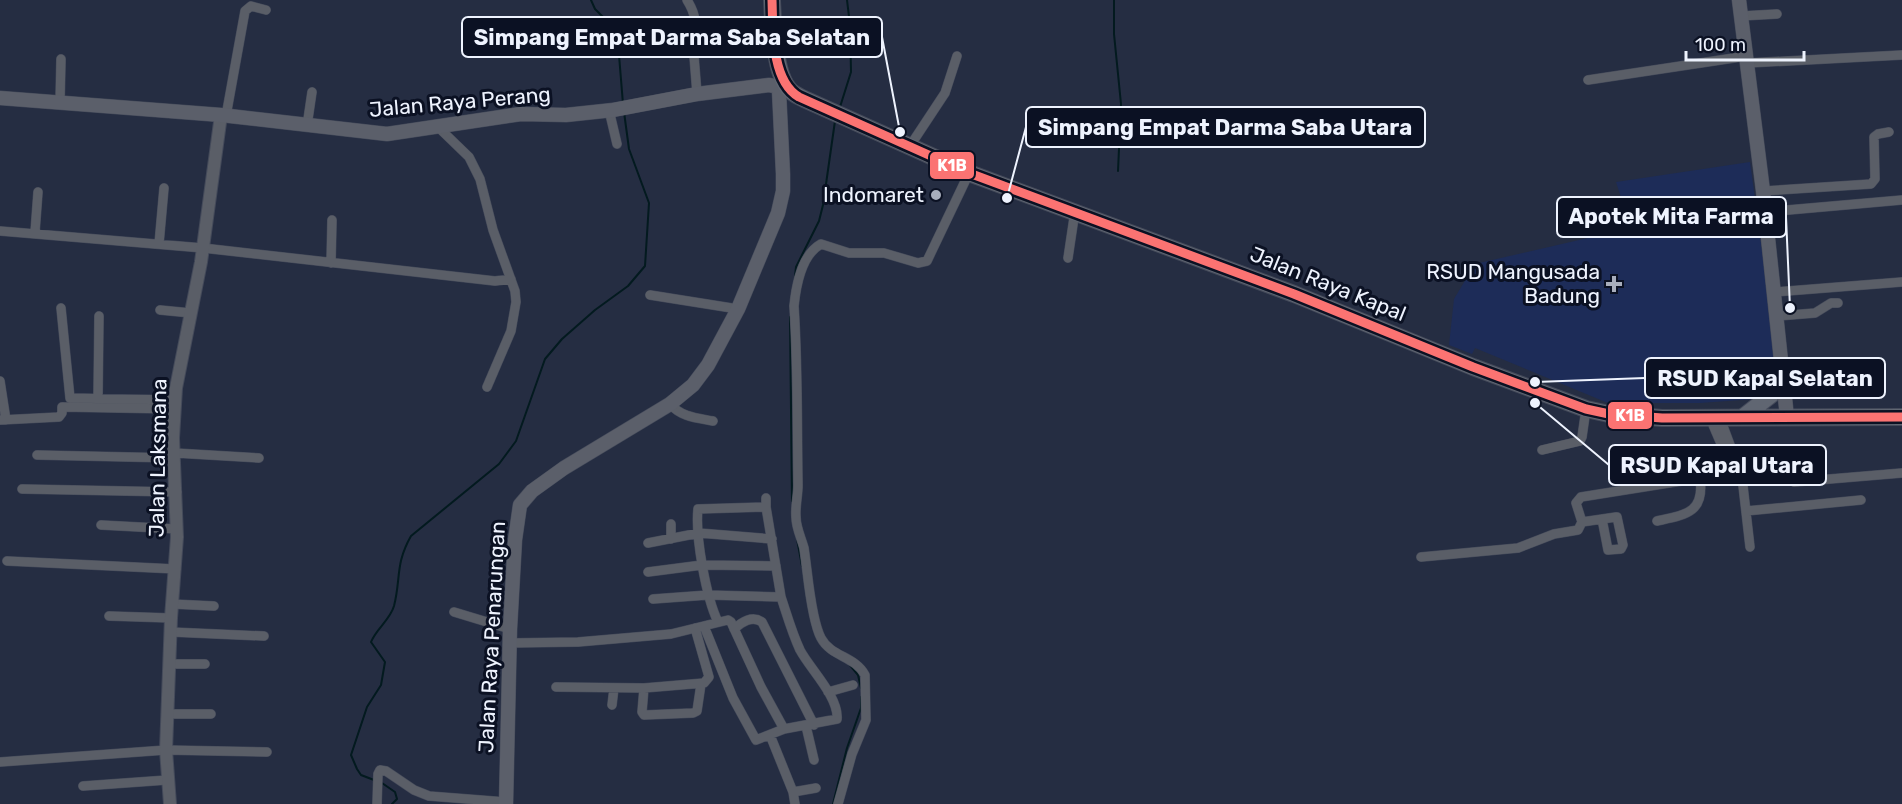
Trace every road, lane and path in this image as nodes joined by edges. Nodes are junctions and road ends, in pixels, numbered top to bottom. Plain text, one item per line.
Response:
1 (687, 0) edge
2 (772, 0) edge
3 (1739, 0) edge
4 (266, 10) dead end
5 (1777, 14) dead end
6 (1741, 16) junction
7 (1902, 55) edge
8 (957, 56) dead end
9 (61, 58) dead end
10 (1747, 59) junction
11 (1588, 80) dead end
12 (782, 85) junction
13 (312, 92) dead end
14 (697, 94) junction
15 (0, 98) edge
16 (60, 102) junction
17 (611, 110) junction
18 (224, 116) junction
19 (307, 126) junction
20 (438, 127) junction
21 (1889, 132) dead end
22 (617, 144) dead end
23 (910, 146) junction
24 (969, 173) junction
25 (164, 188) dead end
26 (1763, 191) junction
27 (38, 192) dead end
28 (1902, 200) edge
29 (1075, 211) junction
30 (1765, 212) junction
31 (332, 220) dead end
32 (0, 231) edge
33 (35, 232) junction
34 (159, 244) junction
35 (203, 248) junction
36 (1068, 258) dead end
37 (331, 263) junction
38 (511, 279) junction
39 (1902, 282) edge
40 (1774, 292) junction
41 (650, 295) dead end
42 (1838, 303) dead end
43 (61, 308) dead end
44 (738, 309) junction
45 (160, 310) dead end
46 (191, 313) junction
47 (99, 316) dead end
48 (1777, 316) junction
49 (1783, 378) junction
50 (0, 381) edge
51 (487, 387) dead end
52 (98, 398) junction
53 (175, 404) junction
54 (670, 404) junction
55 (1586, 409) junction
56 (1743, 417) junction
57 (1787, 417) junction
58 (1902, 417) edge
59 (1715, 418) junction
60 (3, 420) edge
61 (713, 421) dead end
62 (1542, 450) dead end
63 (37, 455) dead end
64 (175, 456) junction
65 (259, 458) dead end
66 (1902, 473) edge
67 (1700, 478) junction
68 (1794, 482) dead end
69 (22, 489) dead end
70 (177, 492) junction
71 (1861, 500) dead end
72 (1746, 511) junction
73 (1602, 519) dead end
74 (1657, 521) dead end
75 (1582, 522) junction
76 (671, 524) dead end
77 (101, 525) dead end
78 (177, 529) junction
79 (699, 533) junction
80 (671, 538) junction
81 (772, 539) junction
82 (648, 543) dead end
83 (1750, 547) dead end
84 (1421, 557) dead end
85 (7, 561) dead end
86 (702, 565) junction
87 (776, 566) junction
88 (176, 569) junction
89 (648, 572) dead end
90 (708, 595) junction
91 (781, 597) junction
92 (653, 599) dead end
93 (172, 604) junction
94 (214, 606) dead end
95 (453, 612) dead end
96 (109, 616) dead end
97 (171, 618) junction
98 (718, 622) junction
99 (700, 627) junction
100 (734, 629) junction
101 (171, 632) junction
102 (510, 635) junction
103 (264, 636) dead end
104 (170, 664) junction
105 (206, 664) dead end
106 (701, 684) junction
107 (853, 685) dead end
108 (556, 687) dead end
109 (614, 688) junction
110 (644, 688) junction
111 (828, 692) junction
112 (612, 705) dead end
113 (168, 714) junction
114 (211, 714) dead end
115 (810, 725) junction
116 (784, 729) junction
117 (770, 735) junction
118 (166, 750) junction
119 (267, 752) dead end
120 (814, 760) dead end
121 (0, 762) edge
122 (167, 780) junction
123 (83, 786) dead end
124 (816, 788) dead end
125 (793, 792) junction
126 (506, 803) edge
127 (170, 804) edge
128 (377, 804) edge
129 (795, 804) edge
130 (838, 804) edge

1 - 14 street
2 - 12 highway
3 - 6 main road
4 - 18 street
5 - 6 street
6 - 10 main road
7 - 10 street
8 - 23 street
9 - 16 street
10 - 11 street
10 - 26 main road
12 - 14 main road, Jalan Raya Perang
12 - 23 highway, Jalan Raya Kapal
12 - 44 main road, Jalan Raya Penarungan
13 - 19 street
14 - 17 main road, Jalan Raya Perang
15 - 16 main road, Jalan Raya Perang
16 - 18 main road, Jalan Raya Perang
17 - 20 main road, Jalan Raya Perang
17 - 22 street
18 - 19 main road, Jalan Raya Perang
18 - 35 street, Jalan Laksmana
19 - 20 main road, Jalan Raya Perang
20 - 38 street
21 - 26 street
23 - 24 highway, Jalan Raya Kapal
24 - 29 highway, Jalan Raya Kapal
24 - 130 street
25 - 34 street
26 - 30 main road
27 - 33 street
28 - 30 street
29 - 36 street
29 - 55 highway, Jalan Raya Kapal
30 - 40 main road
31 - 37 street
32 - 33 street
33 - 34 street
34 - 35 street
35 - 37 street
35 - 46 street, Jalan Laksmana
37 - 38 street
38 - 51 street
39 - 40 street
40 - 48 main road
41 - 44 street
42 - 48 street
43 - 52 street
44 - 54 main road, Jalan Raya Penarungan
45 - 46 street
46 - 53 street, Jalan Laksmana
47 - 52 street
48 - 49 main road
49 - 56 highway
49 - 57 main road
50 - 60 street
52 - 53 street
53 - 60 street
53 - 64 street, Jalan Laksmana
54 - 61 street
54 - 102 main road, Jalan Raya Penarungan
55 - 59 highway, Jalan Raya Kapal
55 - 62 street
56 - 57 highway, Jalan Raya Kapal
56 - 59 highway, Jalan Raya Kapal
57 - 58 highway, Jalan Raya Kapal
59 - 67 street
59 - 72 street
63 - 64 street
64 - 65 street
64 - 70 street, Jalan Laksmana
66 - 68 street
67 - 74 street
67 - 75 street
69 - 70 street
70 - 78 street, Jalan Laksmana
71 - 72 street
72 - 83 street
73 - 75 street
75 - 84 street
76 - 80 street
77 - 78 street
78 - 88 street, Jalan Laksmana
79 - 80 street
79 - 81 street
79 - 81 street
79 - 86 street
80 - 82 street
81 - 87 street
85 - 88 street
86 - 87 street
86 - 89 street
86 - 90 street
87 - 91 street
88 - 93 street, Jalan Laksmana
90 - 91 street
90 - 92 street
90 - 98 street
91 - 111 street
93 - 94 street
93 - 97 street, Jalan Laksmana
95 - 102 street
96 - 97 street
97 - 101 street, Jalan Laksmana
98 - 99 street
98 - 100 street
99 - 102 street
99 - 106 street
99 - 117 street
100 - 115 street
100 - 116 street
101 - 103 street
101 - 104 street, Jalan Laksmana
102 - 126 main road, Jalan Raya Penarungan
104 - 105 street
104 - 113 street, Jalan Laksmana
106 - 110 street
106 - 110 street
107 - 111 street
108 - 109 street
109 - 110 street
109 - 112 street
111 - 115 street
113 - 114 street
113 - 118 street, Jalan Laksmana
115 - 116 street
115 - 120 street
116 - 117 street
117 - 125 street
118 - 119 street
118 - 121 street
118 - 122 street, Jalan Laksmana
122 - 123 street
122 - 127 street, Jalan Laksmana
124 - 125 street
125 - 129 street
126 - 128 street

